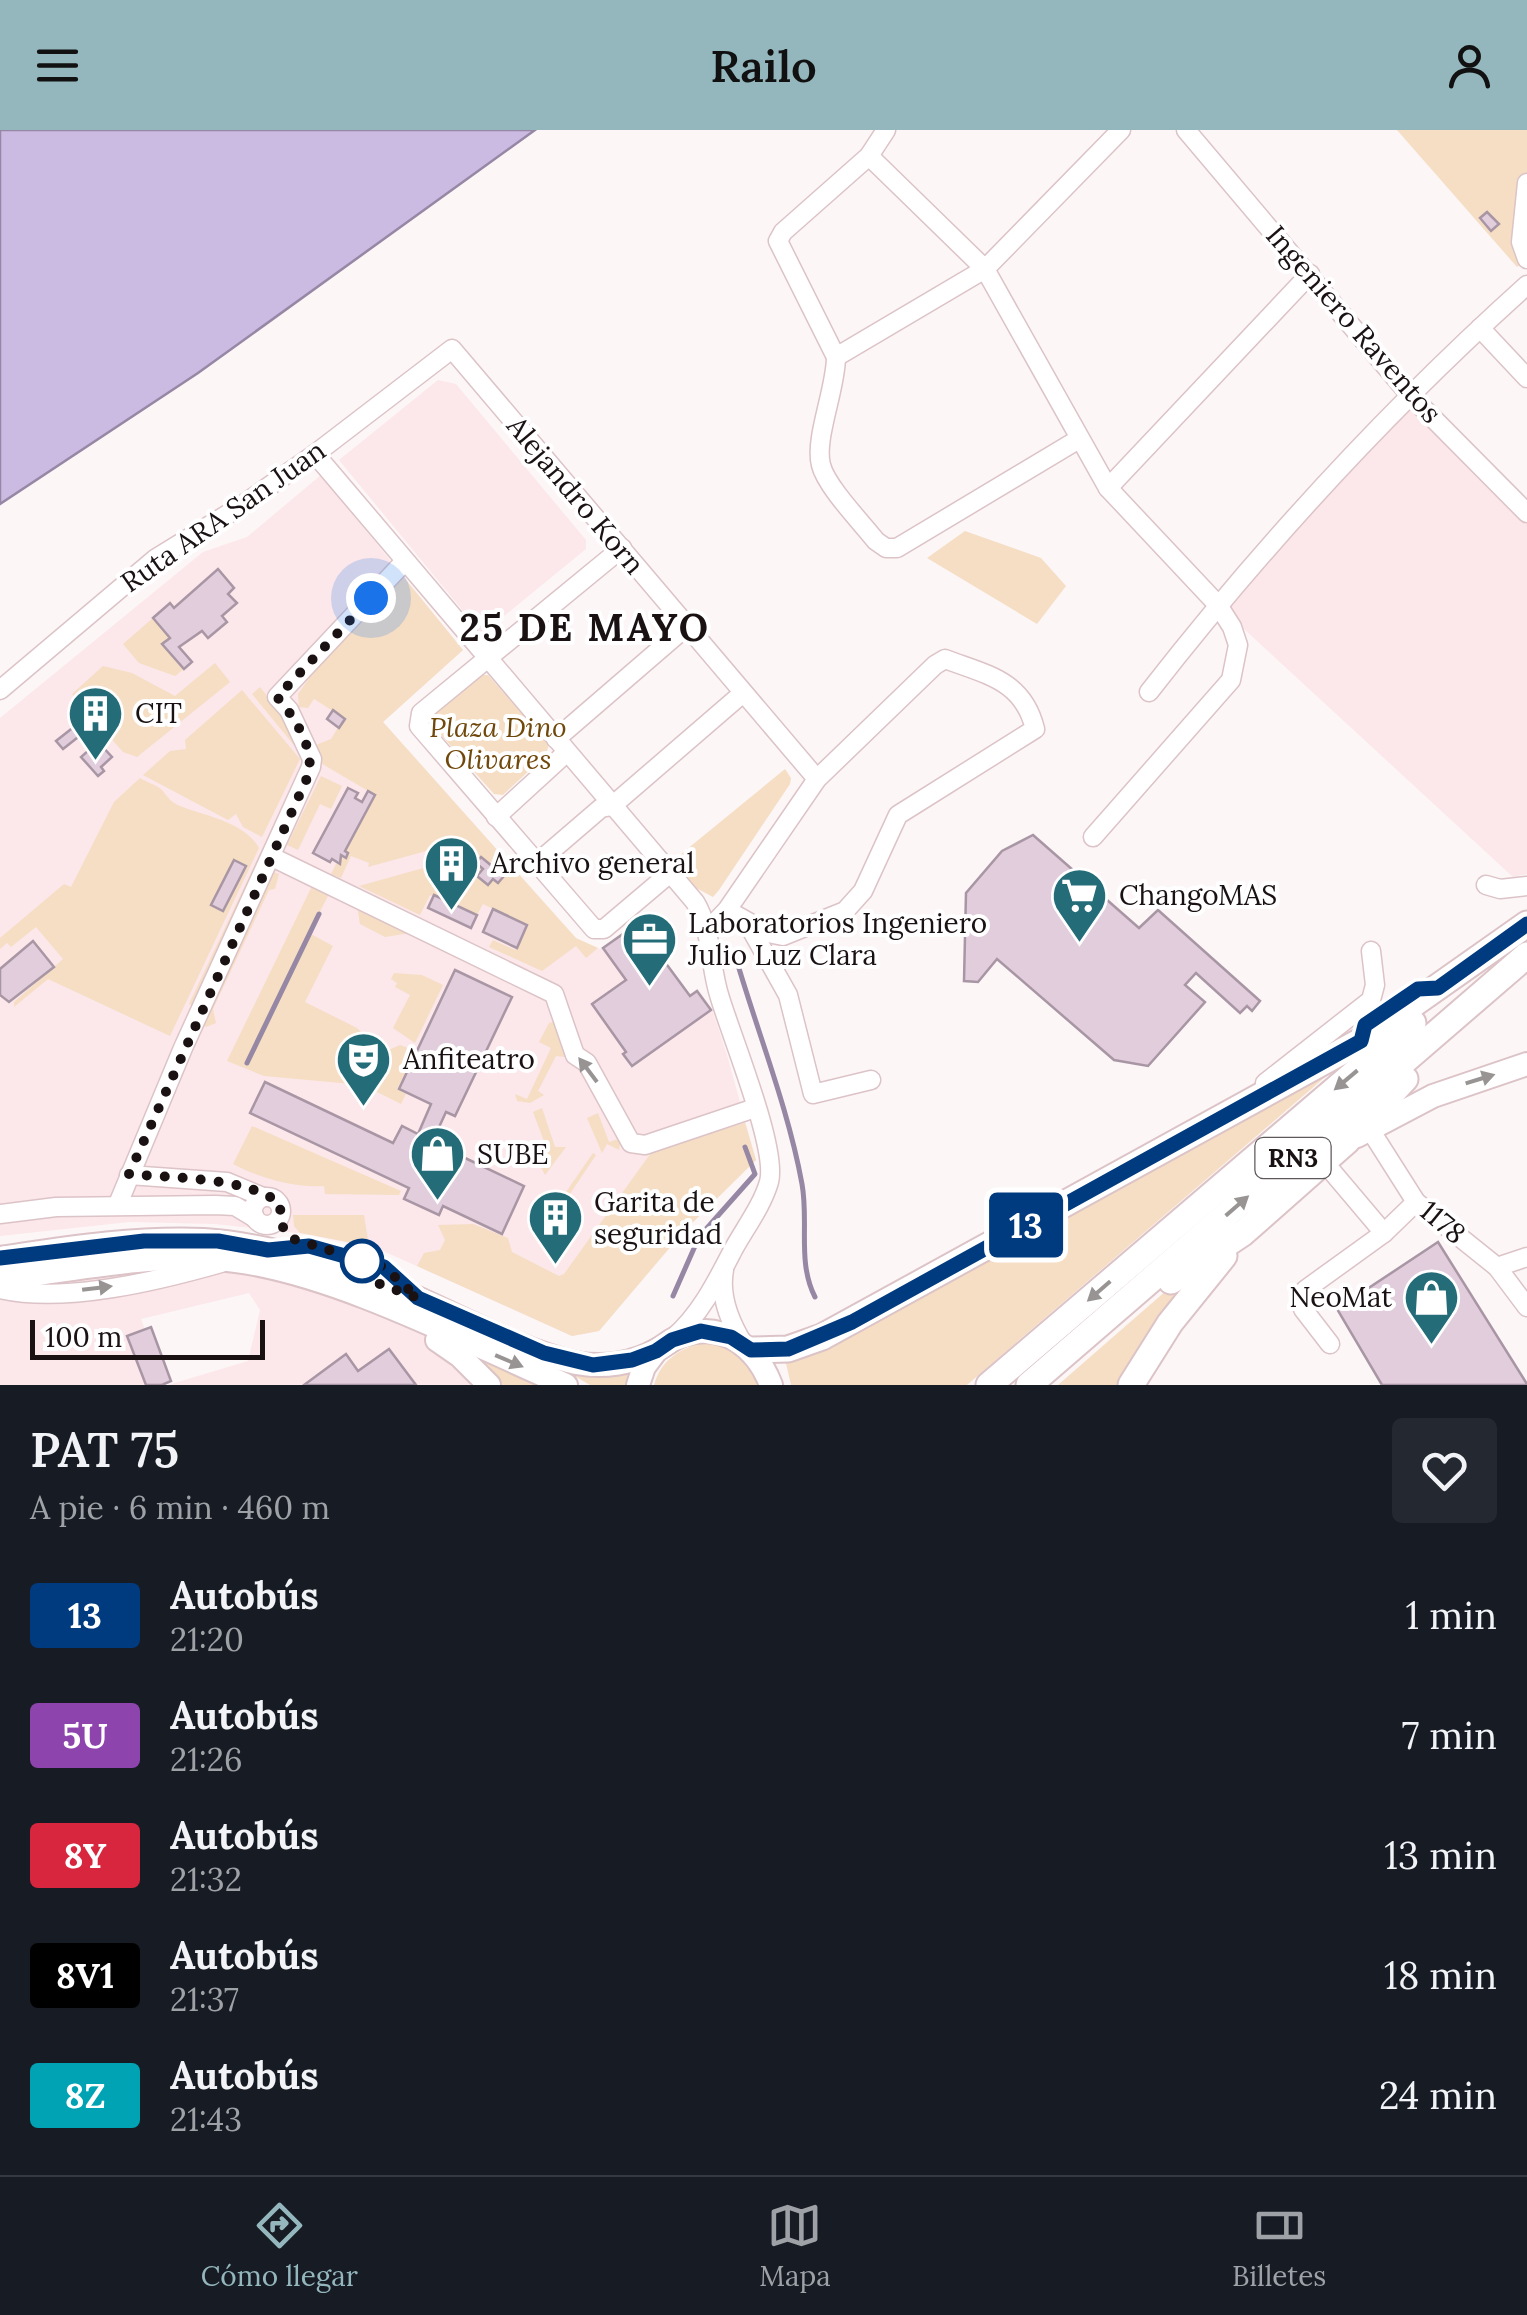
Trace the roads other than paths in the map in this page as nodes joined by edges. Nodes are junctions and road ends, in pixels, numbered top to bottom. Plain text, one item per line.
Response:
1 (886, 130) edge
2 (1120, 130) edge
3 (1186, 130) edge
4 (869, 156) junction
5 (1527, 184) edge
6 (1527, 259) edge
7 (985, 268) junction
8 (1310, 274) junction
9 (1527, 286) edge
10 (1480, 328) junction
11 (452, 349) joint
12 (836, 357) junction
13 (1527, 378) edge
14 (1409, 394) junction
15 (1079, 438) junction
16 (314, 454) junction
17 (1108, 488) junction
18 (1526, 509) edge
19 (622, 548) junction
20 (405, 561) junction
21 (1218, 605) junction
22 (687, 626) junction
23 (486, 658) junction
24 (0, 690) edge
25 (1150, 692) dead end
26 (743, 693) junction
27 (561, 746) junction
28 (818, 779) junction
29 (612, 806) junction
30 (496, 817) junction
31 (1093, 836) dead end
32 (272, 856) junction
33 (537, 863) junction
34 (670, 874) junction
35 (1486, 885) dead end
36 (1527, 886) edge
37 (727, 910) junction
38 (746, 921) junction
39 (1527, 925) edge
40 (708, 930) junction
41 (1372, 951) dead end
42 (1527, 955) edge
43 (1502, 976) junction
44 (1527, 1064) edge
45 (871, 1080) dead end
46 (755, 1108) junction
47 (1370, 1128) junction
48 (1200, 1132) junction
49 (1346, 1142) junction
50 (1324, 1162) junction
51 (129, 1174) junction
52 (264, 1197) junction
53 (1416, 1202) junction
54 (118, 1204) junction
55 (0, 1214) edge
56 (280, 1216) junction
57 (257, 1220) junction
58 (1243, 1233) junction
59 (1384, 1233) junction
60 (309, 1246) junction
61 (1525, 1256) edge
62 (0, 1258) edge
63 (267, 1258) junction
64 (231, 1260) junction
65 (726, 1265) junction
66 (1497, 1267) junction
67 (0, 1279) edge
68 (0, 1289) edge
69 (355, 1294) junction
70 (418, 1298) junction
71 (1527, 1307) edge
72 (1084, 1340) junction
73 (1330, 1344) dead end
74 (664, 1345) junction
75 (748, 1347) junction
76 (489, 1385) edge
77 (566, 1385) edge
78 (638, 1385) edge
79 (771, 1385) edge
80 (989, 1385) edge
81 (1030, 1385) edge
82 (1130, 1385) edge

1 - 4 street
2 - 7 street
3 - 8 street, Ingeniero Raventos
4 - 7 street
4 - 12 street
5 - 6 street
7 - 12 street
7 - 15 street
8 - 14 street, Ingeniero Raventos
8 - 17 street
9 - 10 street
10 - 13 street
10 - 14 street
11 - 16 street, Ruta ARA San Juan
11 - 19 street, Alejandro Korn
12 - 15 street
14 - 18 street, Ingeniero Raventos
14 - 21 street
15 - 17 street
16 - 20 street
16 - 24 street, Ruta ARA San Juan
17 - 21 street
19 - 22 street, Alejandro Korn
19 - 23 street
20 - 23 street
20 - 32 street
21 - 25 street
21 - 31 street
22 - 26 street, Alejandro Korn
22 - 27 street
23 - 27 street
23 - 30 street
26 - 28 street, Alejandro Korn
26 - 29 street
27 - 29 street
27 - 30 street
28 - 37 street
28 - 38 street
29 - 33 street
29 - 34 street
30 - 33 street
46 -> 32 street
32 - 51 street
33 - 34 street
34 - 40 street
35 - 36 street
37 - 38 street
37 - 40 street
38 - 45 street
39 - 48 highway
39 -> 80 highway, RN3
40 - 46 street
41 - 48 street
42 - 43 highway, RN3
43 - 49 highway
72 -> 43 highway, RN3
47 -> 44 main road
46 - 65 street
47 - 49 main road
47 - 53 street, 1178
48 - 75 highway
49 - 50 highway
50 - 58 highway
50 - 59 street
51 - 52 street
51 - 54 street
52 - 56 street
52 - 57 street
53 - 59 street
53 - 66 street, 1178
54 - 55 street
54 - 57 street
56 - 57 street
56 - 60 street
57 - 63 street
58 - 72 highway
58 - 82 highway
59 - 73 street
60 - 63 street
60 - 70 street
61 - 66 street
62 - 63 main road
63 - 64 main road
63 - 69 main road
63 - 70 main road
64 - 67 main road
68 -> 64 street
65 - 74 street
65 - 75 street
66 - 71 street, 1178
69 - 76 main road
69 -> 77 main road
70 - 74 main road
72 - 81 highway, RN3
74 - 75 main road
74 - 78 main road
75 - 79 main road

